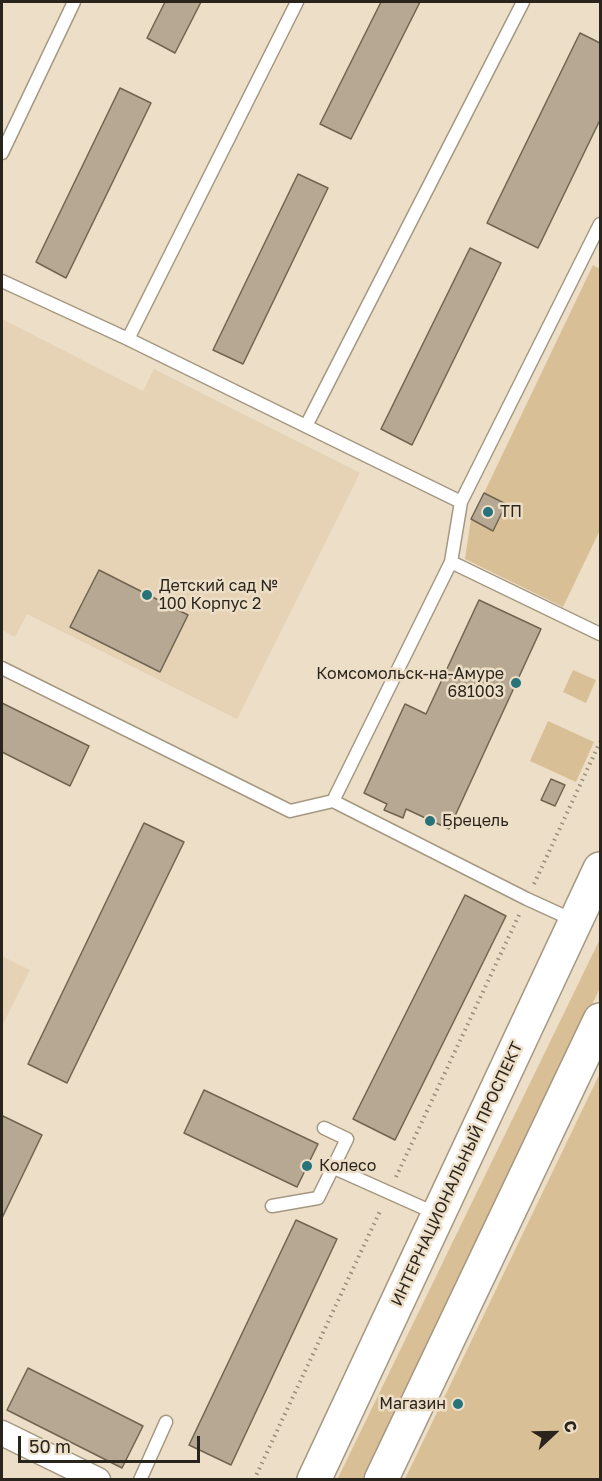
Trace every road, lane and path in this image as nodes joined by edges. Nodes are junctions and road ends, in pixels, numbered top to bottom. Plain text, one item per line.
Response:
1 (74, 2) edge
2 (297, 2) edge
3 (523, 2) edge
4 (2, 153) edge
5 (600, 224) edge
6 (2, 280) edge
7 (128, 339) junction
8 (306, 426) junction
9 (461, 502) junction
10 (451, 562) junction
11 (600, 634) edge
12 (2, 668) edge
13 (600, 742) edge
14 (333, 801) junction
15 (600, 869) edge
16 (526, 899) junction
17 (576, 921) junction
18 (600, 1020) edge
19 (324, 1128) dead end
20 (334, 1168) junction
21 (389, 1192) junction
22 (272, 1206) dead end
23 (438, 1215) junction
24 (166, 1422) dead end
25 (2, 1432) edge
26 (98, 1479) edge
27 (140, 1479) edge
28 (254, 1479) edge
29 (314, 1479) edge
30 (381, 1479) edge

1 - 4 lane
2 - 7 lane
3 - 8 lane
5 - 9 lane
6 - 7 lane
7 - 8 lane
8 - 9 lane
9 - 10 lane
10 - 11 lane
10 - 14 lane
12 - 14 lane
13 - 16 path
14 - 16 lane
15 - 17 main road, ИНТЕРНАЦИОНАЛЬНЫЙ ПРОСПЕКТ
16 - 17 lane
16 - 21 path
17 - 23 main road, ИНТЕРНАЦИОНАЛЬНЫЙ ПРОСПЕКТ
18 - 30 main road
19 - 20 lane
20 - 21 lane
20 - 22 lane
21 - 23 lane
21 - 28 path
23 - 29 main road, ИНТЕРНАЦИОНАЛЬНЫЙ ПРОСПЕКТ
24 - 27 lane
25 - 26 street

